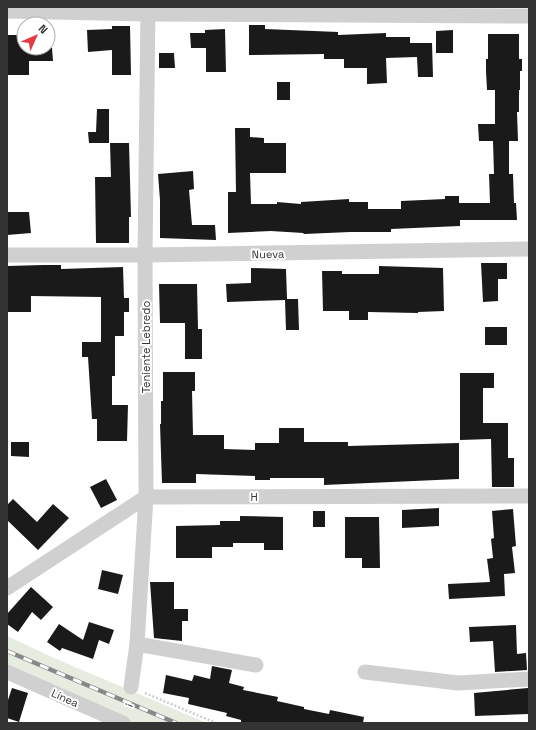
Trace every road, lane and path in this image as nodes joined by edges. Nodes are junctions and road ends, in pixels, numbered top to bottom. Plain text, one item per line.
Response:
1 (148, 11) edge
2 (7, 12) edge
3 (529, 16) edge
4 (529, 249) edge
5 (7, 255) edge
6 (145, 256) junction
7 (529, 496) edge
8 (146, 497) junction
9 (7, 588) edge
10 (137, 644) junction
11 (256, 665) dead end
12 (7, 672) edge
13 (365, 672) dead end
14 (529, 679) edge
15 (131, 687) joint
16 (121, 723) edge
17 (216, 723) edge

1 - 2 street
1 - 3 street
1 - 6 street, Teniente Lebredo
4 - 6 street, Nueva
5 - 6 street, Nueva
6 - 8 street, Teniente Lebredo
7 - 8 street, H
8 - 9 street
8 - 10 street, Teniente Lebredo
10 - 11 street
10 - 15 street, Teniente Lebredo
12 - 16 street, Línea
13 - 14 street
15 - 17 path

